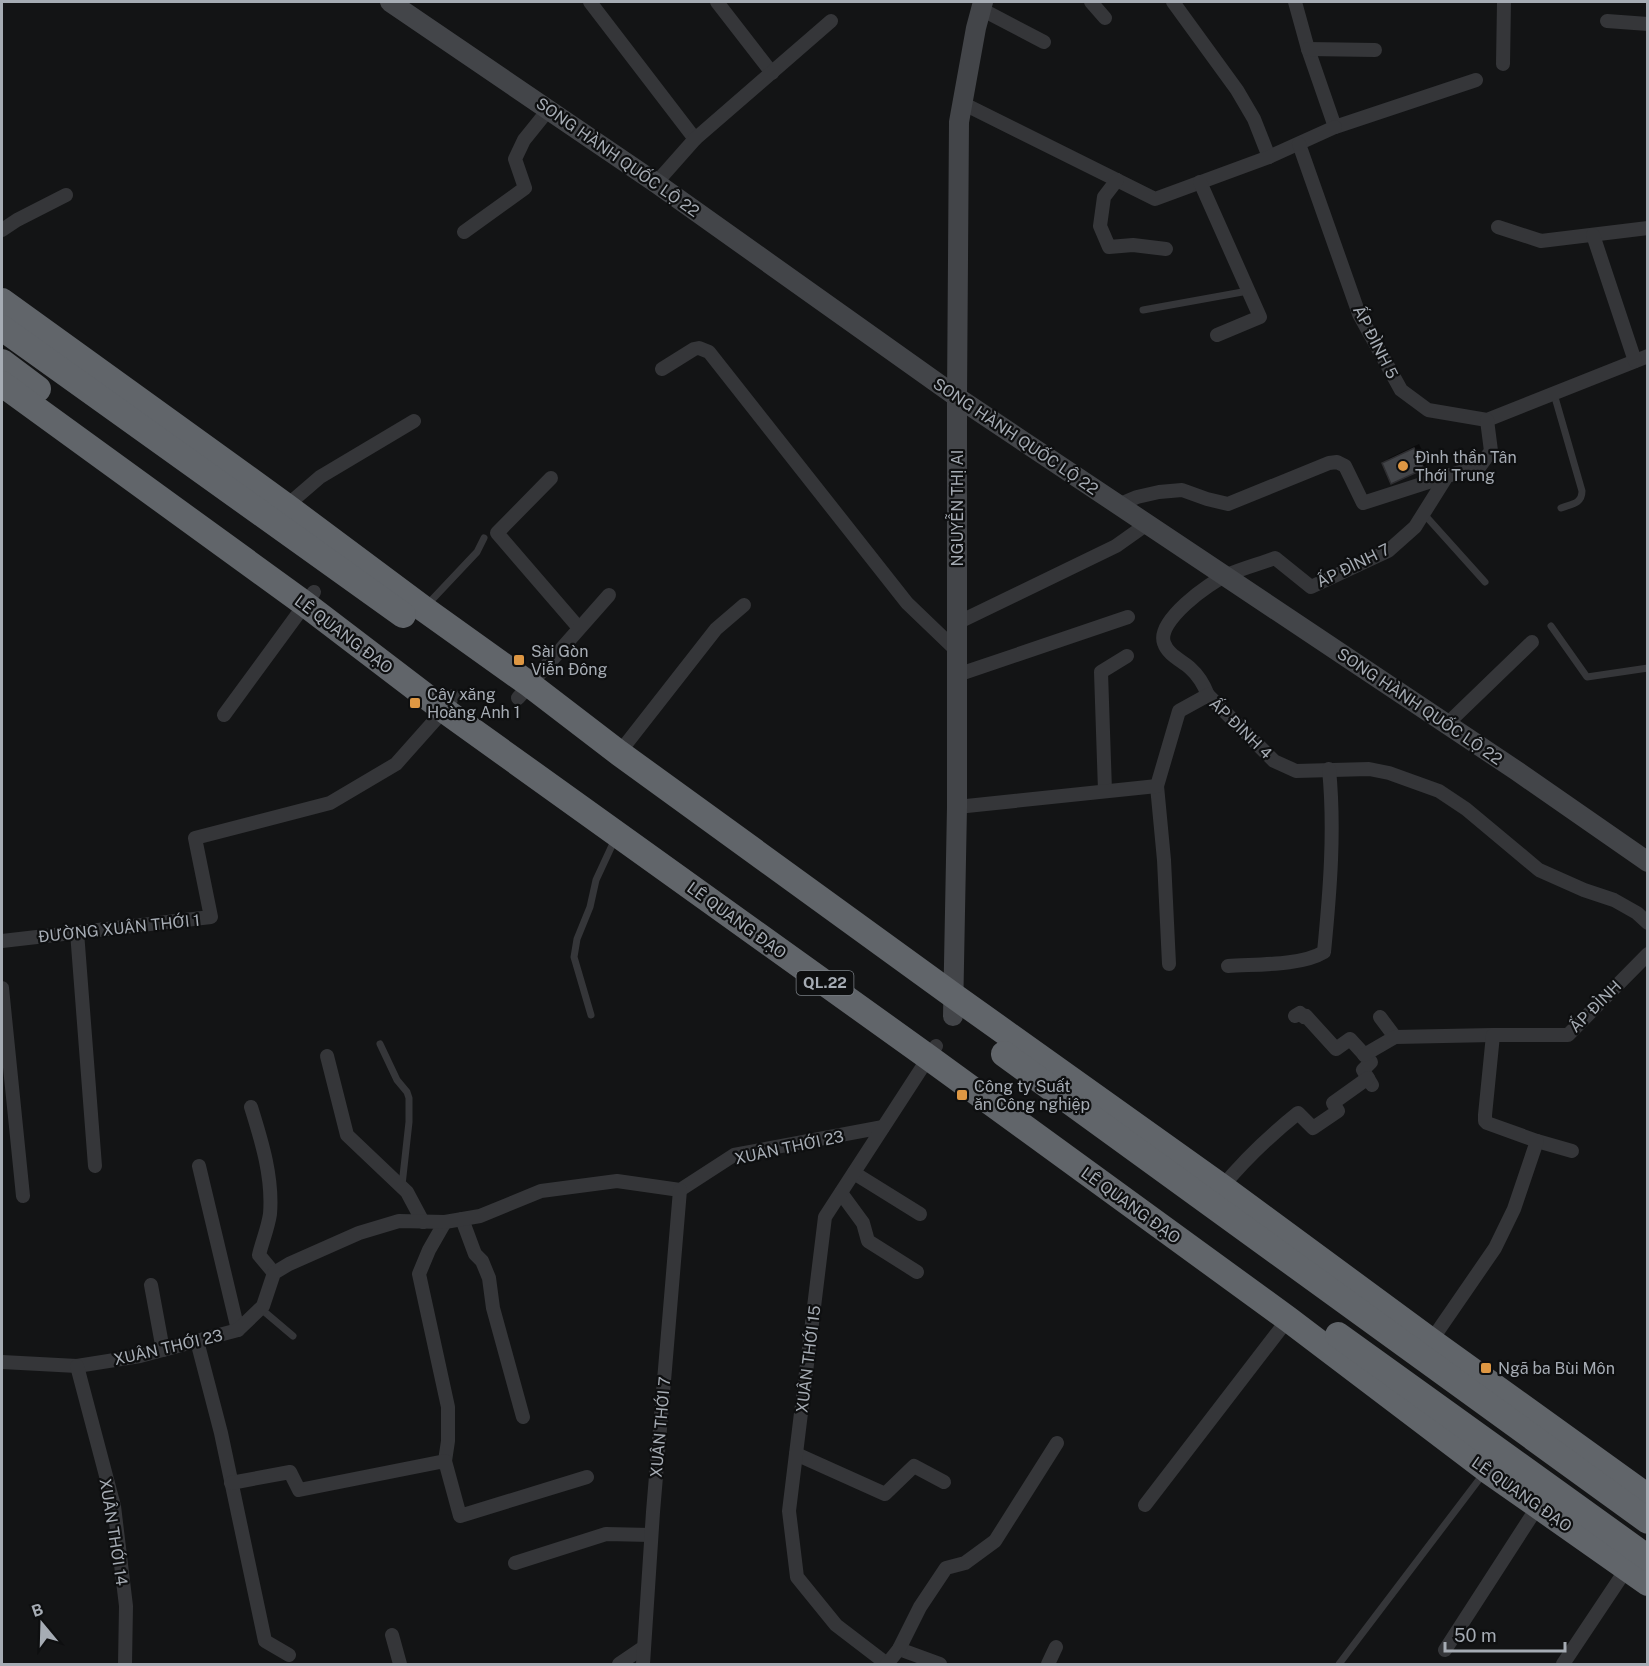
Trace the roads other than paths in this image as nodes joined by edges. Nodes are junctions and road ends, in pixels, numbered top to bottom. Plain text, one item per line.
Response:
1 (390, 2) edge
2 (590, 2) edge
3 (717, 2) edge
4 (1091, 2) edge
5 (1173, 2) edge
6 (1295, 2) edge
7 (1504, 2) edge
8 (982, 5) edge
9 (1105, 18) dead end
10 (831, 21) dead end
11 (1606, 21) dead end
12 (1647, 24) edge
13 (1044, 42) dead end
14 (1308, 49) junction
15 (1375, 50) dead end
16 (1503, 64) dead end
17 (772, 73) junction
18 (1476, 80) dead end
19 (963, 103) junction
20 (549, 109) junction
21 (1335, 127) junction
22 (695, 139) junction
23 (1299, 144) junction
24 (1269, 158) junction
25 (1117, 180) junction
26 (1200, 182) junction
27 (656, 183) junction
28 (66, 195) dead end
29 (1498, 227) dead end
30 (1647, 228) edge
31 (2, 230) edge
32 (464, 232) dead end
33 (1593, 235) junction
34 (1166, 249) dead end
35 (1248, 291) junction
36 (2, 301) edge
37 (1143, 310) dead end
38 (2, 328) edge
39 (1217, 335) dead end
40 (1641, 359) edge
41 (2, 362) edge
42 (662, 369) dead end
43 (2, 384) edge
44 (1554, 394) junction
45 (957, 397) junction
46 (1487, 420) junction
47 (414, 421) dead end
48 (1447, 476) junction
49 (551, 478) dead end
50 (1118, 505) junction
51 (1561, 508) dead end
52 (279, 513) junction
53 (1423, 513) junction
54 (1147, 524) junction
55 (484, 538) dead end
56 (1225, 576) junction
57 (1485, 582) dead end
58 (609, 595) dead end
59 (309, 598) junction
60 (744, 605) dead end
61 (423, 609) junction
62 (1128, 617) dead end
63 (957, 623) junction
64 (1551, 626) dead end
65 (579, 628) junction
66 (1532, 642) dead end
67 (957, 651) junction
68 (1127, 656) dead end
69 (1647, 668) edge
70 (957, 675) junction
71 (523, 691) junction
72 (1208, 695) junction
73 (448, 703) junction
74 (224, 715) dead end
75 (1447, 724) junction
76 (619, 753) junction
77 (1329, 770) junction
78 (1157, 786) junction
79 (1105, 791) junction
80 (957, 807) junction
81 (618, 834) junction
82 (1647, 862) edge
83 (1647, 923) edge
84 (77, 932) junction
85 (2, 941) edge
86 (1647, 954) edge
87 (1169, 964) dead end
88 (1228, 966) dead end
89 (2, 988) edge
90 (953, 1006) junction
91 (591, 1015) dead end
92 (1295, 1016) dead end
93 (1380, 1017) dead end
94 (1493, 1035) junction
95 (1395, 1037) junction
96 (380, 1044) dead end
97 (932, 1052) junction
98 (1364, 1055) junction
99 (327, 1056) dead end
100 (251, 1107) dead end
101 (883, 1127) junction
102 (1537, 1141) junction
103 (1572, 1150) dead end
104 (95, 1166) dead end
105 (199, 1166) dead end
106 (854, 1173) junction
107 (1222, 1187) junction
108 (402, 1188) junction
109 (680, 1190) junction
110 (841, 1193) junction
111 (23, 1196) dead end
112 (920, 1214) dead end
113 (462, 1219) junction
114 (423, 1222) junction
115 (445, 1222) junction
116 (917, 1272) dead end
117 (274, 1273) junction
118 (151, 1285) dead end
119 (260, 1308) junction
120 (1288, 1319) junction
121 (238, 1330) junction
122 (293, 1335) dead end
123 (197, 1341) junction
124 (1431, 1341) junction
125 (163, 1350) junction
126 (2, 1362) edge
127 (77, 1366) junction
128 (523, 1417) dead end
129 (1057, 1443) dead end
130 (796, 1454) junction
131 (445, 1461) junction
132 (1487, 1470) junction
133 (587, 1477) dead end
134 (944, 1482) dead end
135 (231, 1483) junction
136 (1647, 1497) edge
137 (1145, 1505) dead end
138 (1538, 1506) junction
139 (1647, 1521) edge
140 (651, 1534) junction
141 (515, 1563) dead end
142 (1637, 1563) edge
143 (1647, 1583) edge
144 (392, 1635) dead end
145 (644, 1647) junction
146 (1056, 1647) dead end
147 (899, 1649) junction
148 (1445, 1650) dead end
149 (289, 1655) dead end
150 (887, 1664) edge
151 (125, 1665) edge
152 (400, 1665) edge
153 (619, 1665) edge
154 (643, 1665) edge
155 (940, 1665) edge
156 (1048, 1665) edge
157 (1339, 1665) edge
158 (1563, 1665) edge

1 - 20 street, SONG HÀNH QUỐC LỘ 22
2 - 22 street
3 - 17 street
4 - 9 street
5 - 24 street
6 - 14 street
7 - 16 street
8 - 13 street
8 - 19 street, NGUYỄN THỊ AI
10 - 17 street
11 - 12 street
14 - 15 street
14 - 21 street
17 - 22 street
18 - 21 street
19 - 25 street
19 - 45 street, NGUYỄN THỊ AI
20 - 27 street, SONG HÀNH QUỐC LỘ 22
20 - 32 street
21 - 23 street
22 - 27 street
23 - 24 street
23 - 46 street, ẤP ĐÌNH 5
24 - 26 street
25 - 26 street
25 - 34 street
26 - 35 street
27 - 45 street, SONG HÀNH QUỐC LỘ 22
28 - 31 street
29 - 33 street
30 - 33 street
33 - 40 street
35 - 37 lane
35 - 39 street
36 - 52 highway, QL.22
38 - 52 highway, QL.22
40 - 44 street
41 - 59 highway, LÊ QUANG ĐẠO / QL.22
42 - 67 street
43 - 59 highway, LÊ QUANG ĐẠO / QL.22
44 - 46 street
44 - 51 lane
45 - 50 street, SONG HÀNH QUỐC LỘ 22
45 - 63 street, NGUYỄN THỊ AI
46 - 48 street
47 - 52 street
48 - 50 street
48 - 53 street, ẤP ĐÌNH 7
49 - 65 street
50 - 54 street, SONG HÀNH QUỐC LỘ 22
52 - 61 highway, QL.22
52 - 71 highway, QL.22
53 - 56 street, ẤP ĐÌNH 7
53 - 57 lane
54 - 56 street, SONG HÀNH QUỐC LỘ 22
54 - 63 street
55 - 61 lane
56 - 72 street
56 - 75 street, SONG HÀNH QUỐC LỘ 22
58 - 65 street
59 - 73 highway, LÊ QUANG ĐẠO / QL.22
59 - 74 street
60 - 76 street
61 - 71 highway, QL.22
62 - 70 street
63 - 67 street, NGUYỄN THỊ AI
64 - 69 lane
65 - 71 street
66 - 75 street
67 - 70 street, NGUYỄN THỊ AI
68 - 79 street
70 - 80 street, NGUYỄN THỊ AI
71 - 76 highway, QL.22
71 - 90 highway, QL.22
72 - 77 street, ẤP ĐÌNH 4
72 - 78 street, ẤP ĐÌNH 4
73 - 81 highway, LÊ QUANG ĐẠO / QL.22
73 - 84 street, ĐƯỜNG XUÂN THỚI 1
73 - 97 highway, LÊ QUANG ĐẠO / QL.22
75 - 82 street, SONG HÀNH QUỐC LỘ 22
76 - 90 highway, QL.22
77 - 83 street, ẤP ĐÌNH 4
77 - 88 street
78 - 79 street
78 - 87 street
79 - 80 street
80 - 90 street, NGUYỄN THỊ AI
81 - 91 lane
81 - 97 highway, LÊ QUANG ĐẠO / QL.22
84 - 85 street, ĐƯỜNG XUÂN THỚI 1
84 - 104 street
86 - 94 street, ẤP ĐÌNH
89 - 111 street
90 - 107 highway, QL.22
90 - 139 highway, QL.22
92 - 98 street
93 - 95 street
94 - 95 street, ẤP ĐÌNH
94 - 102 street
95 - 98 street
96 - 108 lane
97 - 101 street, XUÂN THỚI 15
97 - 120 highway, LÊ QUANG ĐẠO / QL.22
97 - 142 highway, LÊ QUANG ĐẠO / QL.22
98 - 107 street
99 - 108 street
100 - 117 street
101 - 106 street, XUÂN THỚI 15
101 - 109 street, XUÂN THỚI 23
102 - 103 street
102 - 124 street
105 - 121 street
106 - 110 street, XUÂN THỚI 15
106 - 112 street
107 - 124 highway, QL.22
108 - 114 street
109 - 113 street
109 - 140 street, XUÂN THỚI 7
110 - 116 street
110 - 130 street, XUÂN THỚI 15
113 - 115 street
113 - 128 street
114 - 115 street
114 - 117 street
115 - 131 street
117 - 119 street, XUÂN THỚI 23
118 - 125 street
119 - 121 street, XUÂN THỚI 23
119 - 122 lane
120 - 132 highway, LÊ QUANG ĐẠO / QL.22
120 - 137 street
121 - 123 street, XUÂN THỚI 23
123 - 125 street, XUÂN THỚI 23
123 - 135 street
124 - 136 highway, QL.22
125 - 127 street, XUÂN THỚI 23
126 - 127 street, XUÂN THỚI 23
127 - 151 street, XUÂN THỚI 14
129 - 147 street
130 - 134 street
130 - 150 street, XUÂN THỚI 15
131 - 133 street
131 - 135 street
132 - 138 highway, LÊ QUANG ĐẠO / QL.22
132 - 157 lane
135 - 149 street
138 - 142 highway, LÊ QUANG ĐẠO / QL.22
138 - 148 street
140 - 141 street
140 - 145 street, XUÂN THỚI 7
142 - 143 highway, LÊ QUANG ĐẠO / QL.22
142 - 158 street
144 - 152 street
145 - 153 street
145 - 154 street, XUÂN THỚI 7
146 - 156 street
147 - 150 street
147 - 155 street

